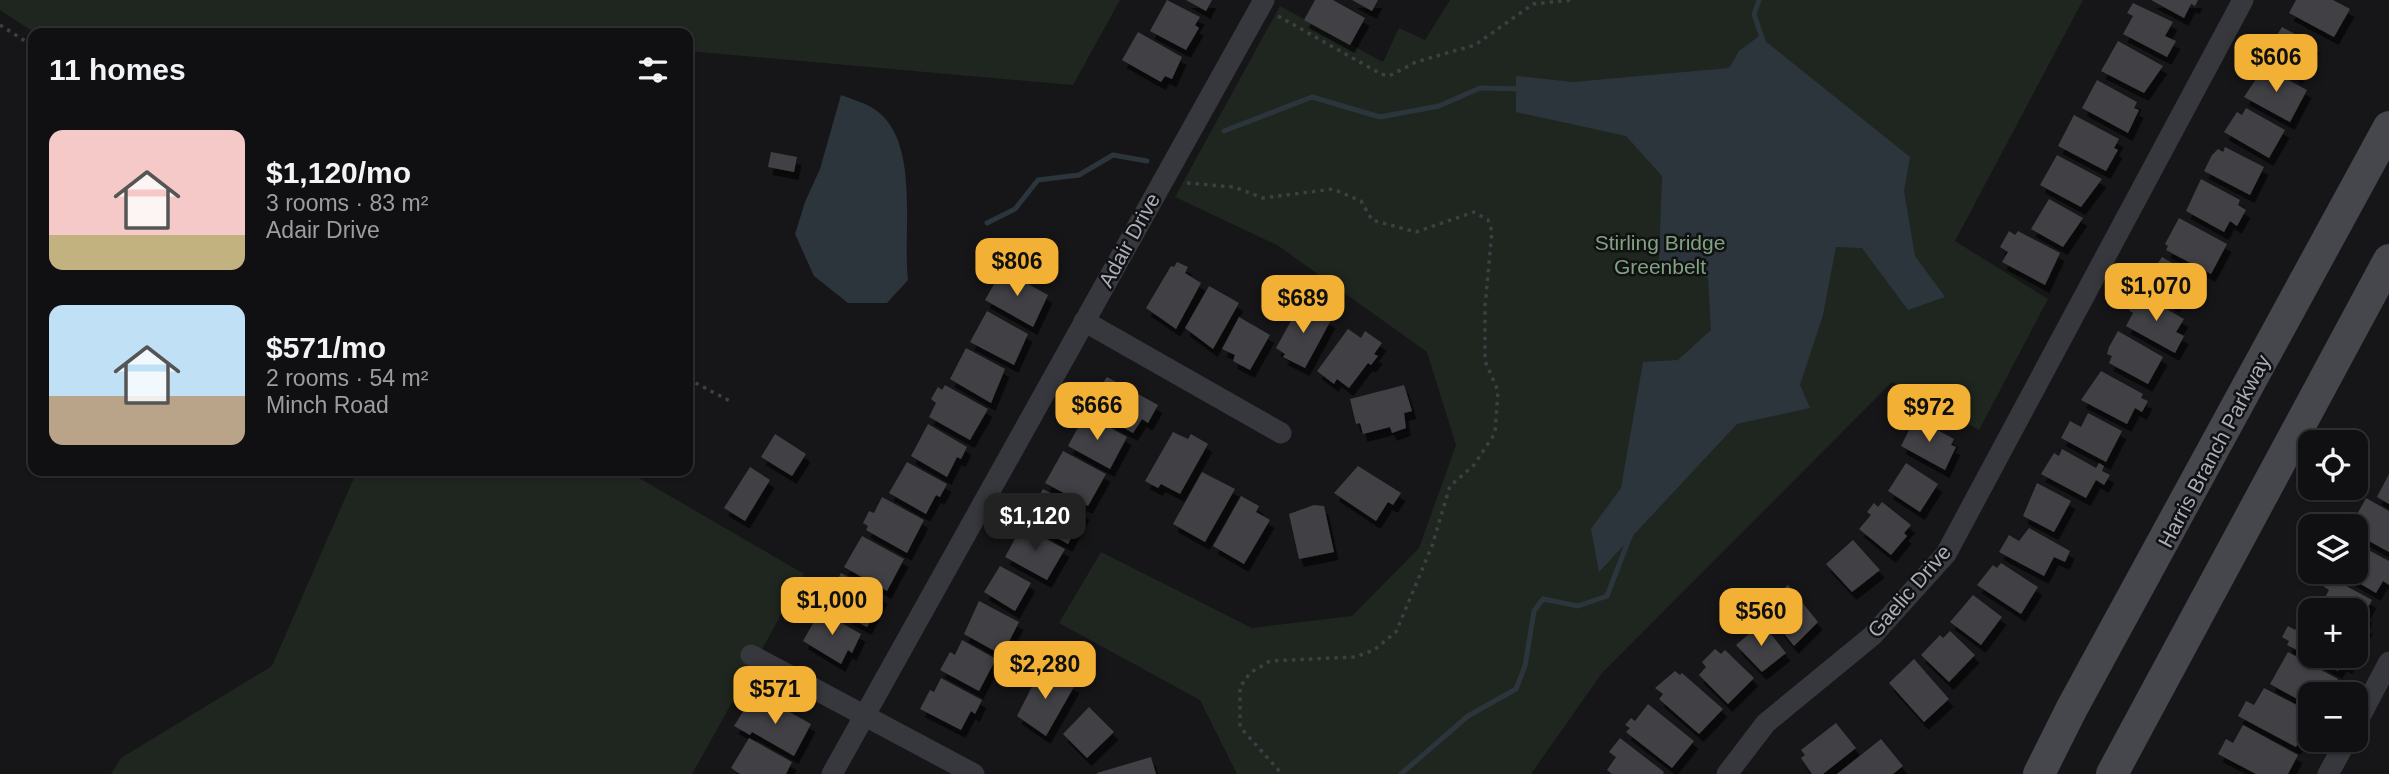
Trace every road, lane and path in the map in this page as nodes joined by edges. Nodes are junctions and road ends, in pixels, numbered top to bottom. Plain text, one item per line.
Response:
1 (1572, 0) edge
2 (2242, 0) edge
3 (1270, 8) edge
4 (0, 25) edge
5 (28, 43) edge
6 (2388, 130) edge
7 (1187, 183) dead end
8 (2389, 260) edge
9 (1084, 321) junction
10 (693, 382) edge
11 (730, 401) dead end
12 (1281, 433) dead end
13 (751, 654) dead end
14 (2389, 662) edge
15 (2368, 701) edge
16 (865, 715) junction
17 (2340, 752) edge
18 (832, 774) edge
19 (974, 774) edge
20 (1282, 774) edge
21 (1727, 774) edge
22 (2039, 774) edge
23 (2112, 774) edge
24 (2328, 774) edge

1 - 3 path
2 - 21 street, Gaelic Drive
3 - 9 street, Adair Drive
4 - 5 path
6 - 22 main road, Harris Branch Parkway
7 - 20 path
8 - 23 main road
9 - 12 street
9 - 16 street, Adair Drive
10 - 11 path
13 - 16 street
14 - 15 street
16 - 18 street, Adair Drive
16 - 19 street
17 - 24 street

